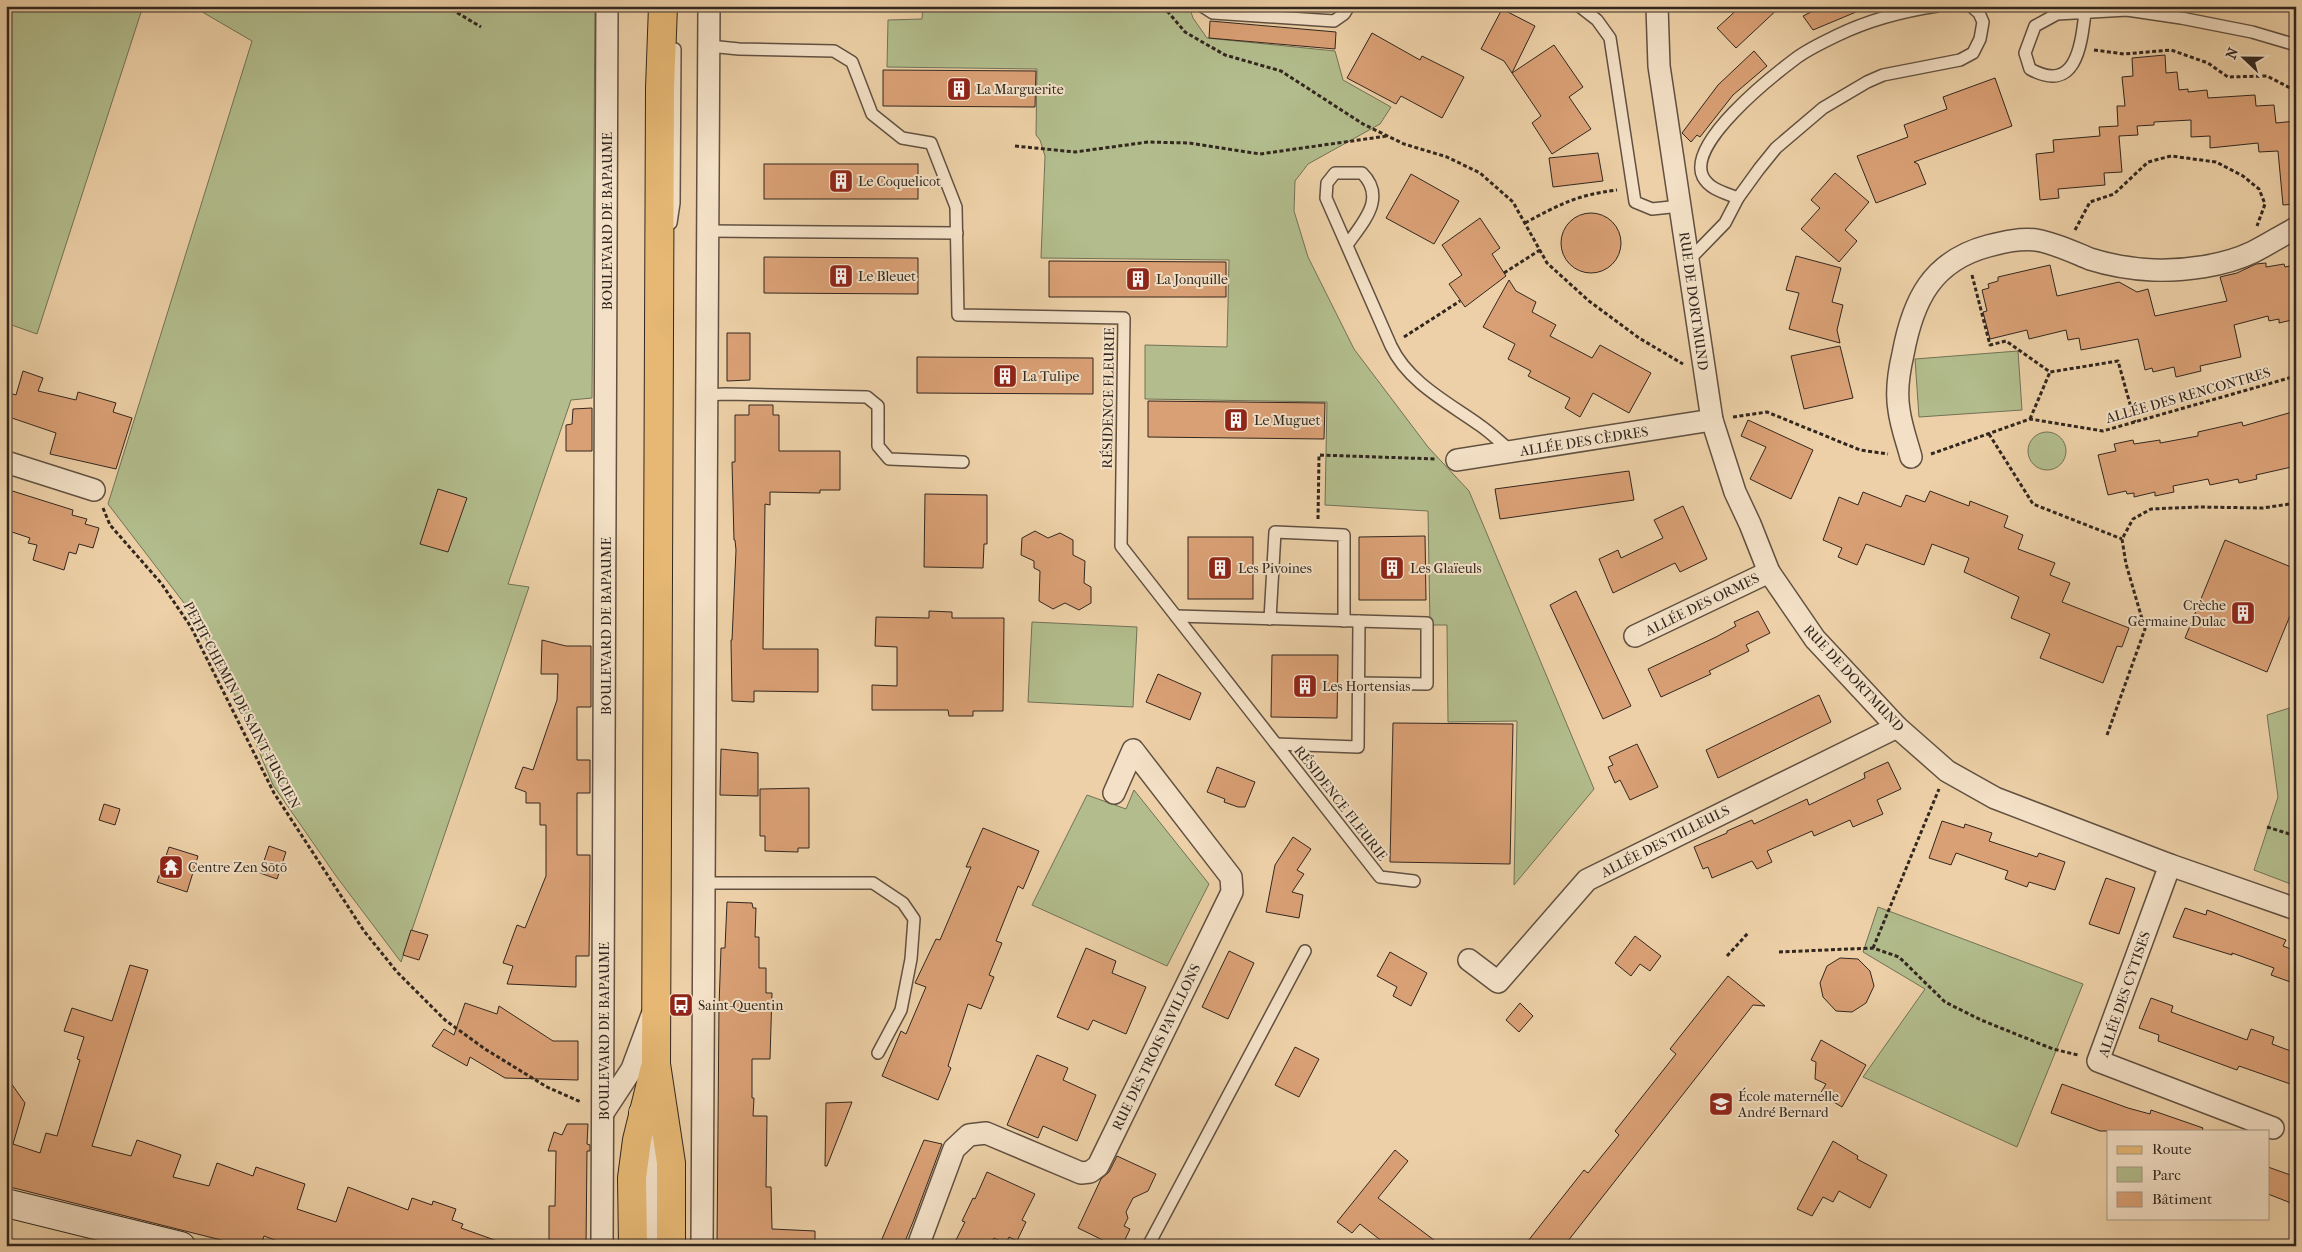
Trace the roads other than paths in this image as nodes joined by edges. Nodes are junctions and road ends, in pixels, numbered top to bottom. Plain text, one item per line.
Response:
1 (607, 6) edge
2 (647, 6) edge
3 (663, 6) edge
4 (709, 6) edge
5 (1202, 6) edge
6 (1349, 6) edge
7 (1579, 6) edge
8 (1658, 6) edge
9 (1937, 6) edge
10 (1971, 6) edge
11 (2085, 13) junction
12 (675, 33) dead end
13 (2296, 45) edge
14 (709, 46) junction
15 (660, 88) junction
16 (1738, 198) junction
17 (1680, 206) junction
18 (2296, 228) edge
19 (708, 231) junction
20 (957, 233) junction
21 (1347, 245) junction
22 (1689, 260) junction
23 (660, 279) junction
24 (707, 395) junction
25 (1712, 420) junction
26 (1512, 452) junction
27 (1911, 458) road end
28 (1457, 460) road end
29 (6, 462) edge
30 (963, 462) dead end
31 (94, 490) road end
32 (1769, 572) junction
33 (1176, 616) junction
34 (1270, 619) junction
35 (1344, 621) junction
36 (1359, 621) junction
37 (1635, 636) dead end
38 (1358, 683) junction
39 (1897, 727) junction
40 (1276, 744) junction
41 (1114, 793) dead end
42 (2170, 865) junction
43 (1414, 881) dead end
44 (704, 883) junction
45 (2296, 909) edge
46 (1305, 951) dead end
47 (1470, 960) dead end
48 (656, 1003) junction
49 (878, 1054) dead end
50 (656, 1064) junction
51 (643, 1109) junction
52 (603, 1113) junction
53 (2273, 1128) dead end
54 (6, 1203) edge
55 (181, 1246) edge
56 (602, 1246) edge
57 (633, 1246) edge
58 (653, 1246) edge
59 (671, 1246) edge
60 (702, 1246) edge
61 (918, 1246) edge
62 (1148, 1246) edge

1 - 52 street, BOULEVARD DE BAPAUME
2 - 15 main road
3 - 15 main road
4 - 14 street
5 - 6 lane
7 - 17 lane
8 - 17 street, RUE DE DORTMUND
9 - 16 lane
10 - 16 lane
11 - 11 lane
11 - 13 lane
12 - 23 lane
14 - 19 street
14 - 20 lane, RÉSIDENCE FLEURIE
15 - 23 main road
16 - 22 lane
17 - 22 street, RUE DE DORTMUND
18 - 27 street
19 - 20 lane
19 - 24 street
20 - 33 lane, RÉSIDENCE FLEURIE
21 - 21 lane
21 - 26 lane
22 - 25 street, RUE DE DORTMUND
23 - 48 main road
24 - 30 lane
24 - 44 street
25 - 26 street, ALLÉE DES CÈDRES
25 - 32 street, RUE DE DORTMUND
26 - 28 street, ALLÉE DES CÈDRES
29 - 31 street
32 - 37 street, ALLÉE DES ORMES
32 - 39 street, RUE DE DORTMUND
33 - 34 lane
33 - 40 lane, RÉSIDENCE FLEURIE
34 - 35 lane
34 - 35 lane
35 - 36 lane
36 - 38 lane, RÉSIDENCE FLEURIE
36 - 38 lane
38 - 40 lane, RÉSIDENCE FLEURIE
39 - 42 street, RUE DE DORTMUND
39 - 47 street, ALLÉE DES TILLEULS
40 - 43 lane, RÉSIDENCE FLEURIE
41 - 61 street, RUE DES TROIS PAVILLONS
42 - 45 street, RUE DE DORTMUND
42 - 53 street, ALLÉE DES CYTISES
44 - 49 lane
44 - 60 street
46 - 62 lane
48 - 50 main road
48 - 52 street
50 - 51 main road
50 - 59 main road
51 - 57 main road
51 - 58 main road
52 - 56 street, BOULEVARD DE BAPAUME
54 - 55 main road

